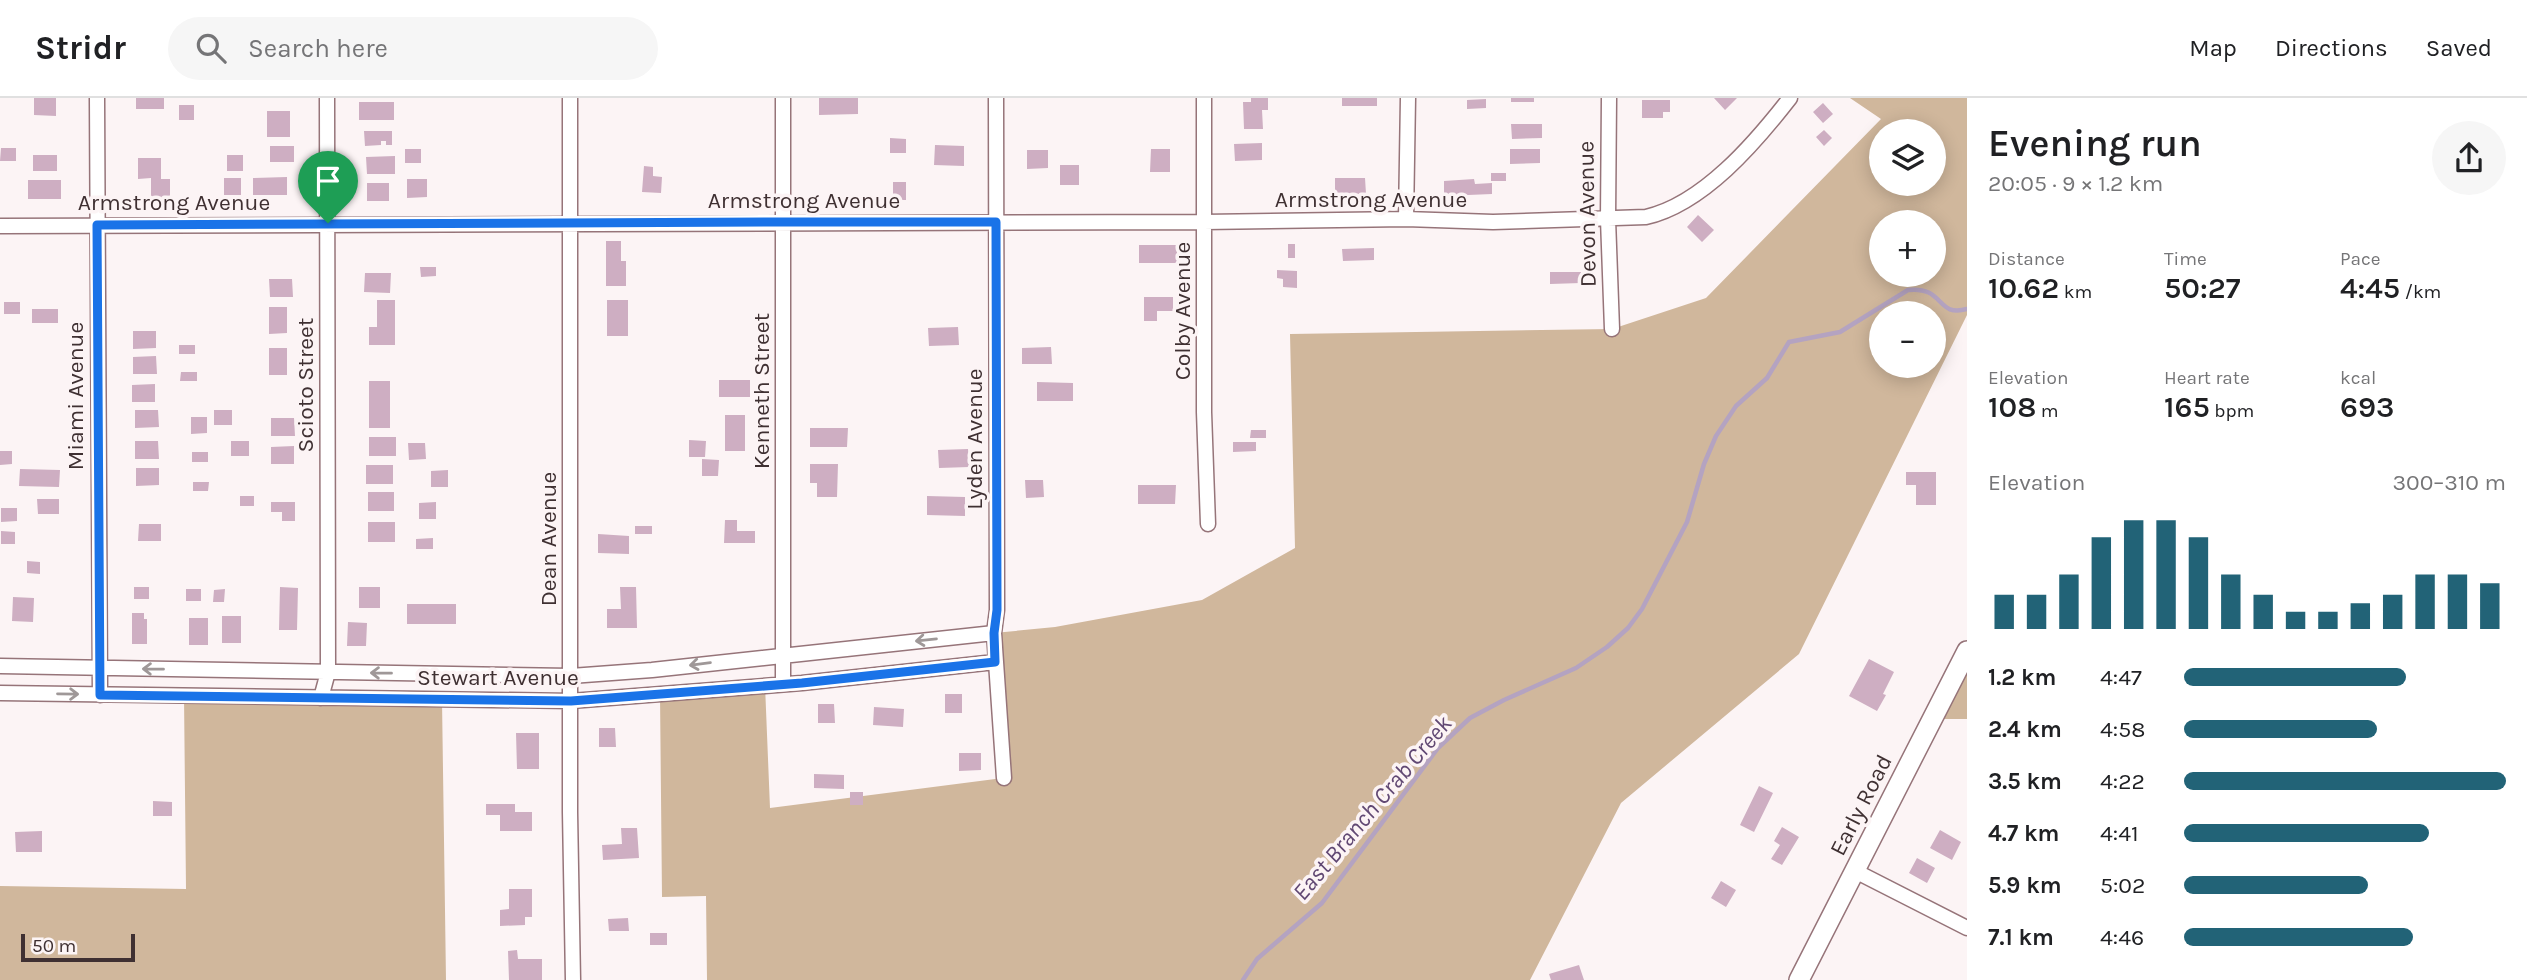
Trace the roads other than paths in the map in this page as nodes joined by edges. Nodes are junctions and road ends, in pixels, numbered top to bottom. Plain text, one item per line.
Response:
1 (97, 98) edge
2 (327, 98) edge
3 (570, 98) edge
4 (783, 98) edge
5 (996, 98) edge
6 (1204, 98) edge
7 (1408, 98) edge
8 (1609, 98) edge
9 (1790, 98) edge
10 (1406, 219) junction
11 (1608, 219) junction
12 (784, 222) junction
13 (996, 222) junction
14 (1205, 222) junction
15 (328, 223) junction
16 (570, 223) junction
17 (97, 225) junction
18 (0, 226) edge
19 (1612, 329) dead end
20 (1208, 524) dead end
21 (994, 633) junction
22 (1967, 651) edge
23 (784, 654) junction
24 (995, 662) junction
25 (0, 666) edge
26 (100, 668) junction
27 (328, 672) junction
28 (571, 676) junction
29 (783, 684) junction
30 (0, 693) edge
31 (100, 695) junction
32 (321, 698) junction
33 (571, 701) junction
34 (1004, 778) dead end
35 (1855, 871) junction
36 (1967, 929) edge
37 (573, 980) edge
38 (1799, 980) edge

1 - 17 street, Miami Avenue
2 - 15 street, Scioto Street
3 - 16 street, Dean Avenue
4 - 12 street, Kenneth Street
5 - 13 street, Lyden Avenue
6 - 14 street, Colby Avenue
7 - 10 street
8 - 11 street, Devon Avenue
9 - 11 street, Armstrong Avenue
10 - 11 street, Armstrong Avenue
10 - 14 street, Armstrong Avenue
11 - 19 street, Devon Avenue
12 - 13 street, Armstrong Avenue
12 - 16 street, Armstrong Avenue
12 - 23 street, Kenneth Street
13 - 14 street, Armstrong Avenue
13 - 21 street, Lyden Avenue
14 - 20 street, Colby Avenue
15 - 16 street, Armstrong Avenue
15 - 17 street, Armstrong Avenue
15 - 27 street, Scioto Street
16 - 28 street, Dean Avenue
17 - 18 street, Armstrong Avenue
17 - 26 street, Miami Avenue
21 -> 23 street, Stewart Avenue
21 - 24 street, Lyden Avenue
22 - 35 street, Early Road
23 -> 28 street, Stewart Avenue
23 - 29 street, Kenneth Street
24 - 29 street, Stewart Avenue
24 - 34 street, Lyden Avenue
25 - 26 street, Stewart Avenue
27 -> 26 street, Stewart Avenue
26 - 31 street, Miami Avenue
28 -> 27 street, Stewart Avenue
27 - 32 street, Scioto Street
28 - 33 street, Dean Avenue
29 - 33 street, Stewart Avenue
30 -> 31 street, Stewart Avenue
31 - 32 street, Stewart Avenue
32 - 33 street, Stewart Avenue
33 - 37 street, Dean Avenue
35 - 36 street
35 - 38 street, Early Road

